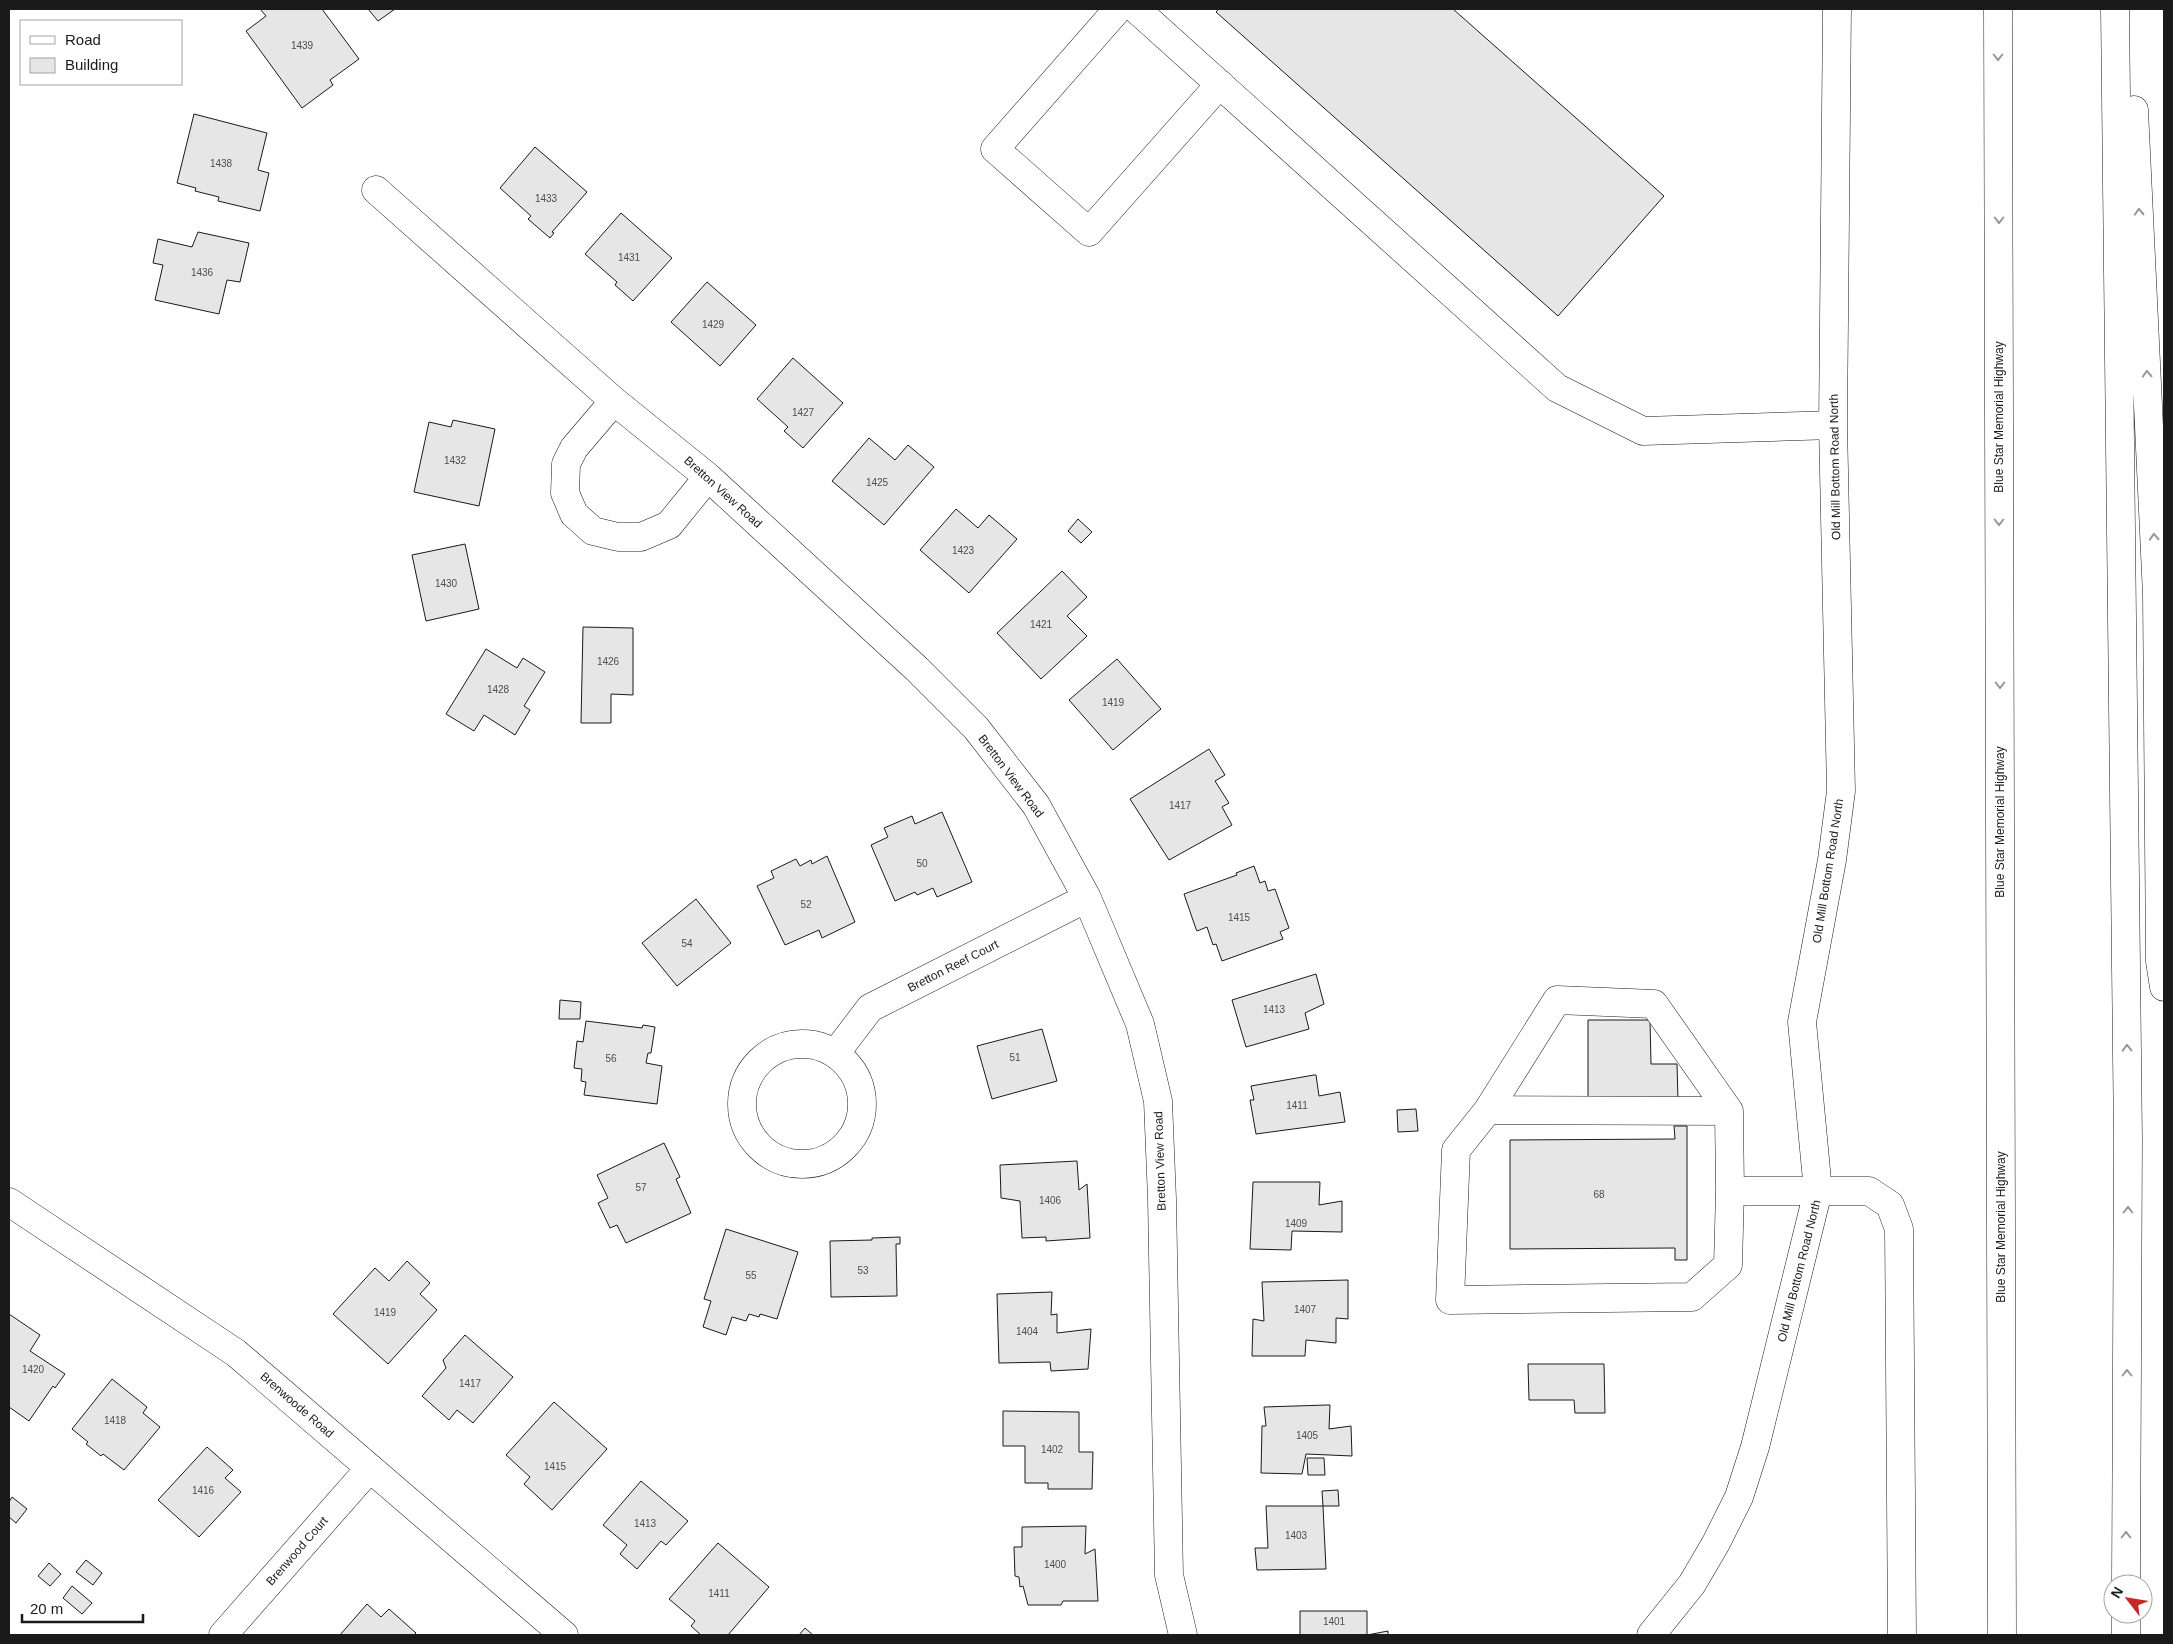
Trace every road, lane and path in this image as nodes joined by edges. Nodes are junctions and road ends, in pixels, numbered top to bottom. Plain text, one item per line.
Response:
1 (1118, 9) edge
2 (1136, 9) edge
3 (1838, 9) edge
4 (1998, 9) edge
5 (2115, 9) edge
6 (2129, 9) edge
7 (1220, 84) junction
8 (376, 190) dead end
9 (614, 401) junction
10 (1833, 425) junction
11 (708, 476) junction
12 (1087, 898) junction
13 (2164, 988) edge
14 (835, 1054) junction
15 (1488, 1110) junction
16 (1729, 1111) junction
17 (1730, 1191) junction
18 (1818, 1191) junction
19 (9, 1202) edge
20 (370, 1468) junction
21 (2126, 1574) edge
22 (223, 1635) edge
23 (564, 1635) edge
24 (1182, 1635) edge
25 (1651, 1635) edge
26 (1902, 1635) edge
27 (2002, 1635) edge

1 - 7 main road
2 - 7 main road
3 - 10 main road, Old Mill Bottom Road North
4 -> 27 main road, Blue Star Memorial Highway
21 -> 5 main road
13 -> 6 main road
7 - 10 main road
8 - 9 main road, Bretton View Road
9 - 11 main road, Bretton View Road
9 - 11 main road
10 - 18 main road, Old Mill Bottom Road North
11 - 12 main road, Bretton View Road
12 - 14 main road, Bretton Reef Court
12 - 24 main road, Bretton View Road
14 - 14 main road
15 - 16 main road
15 - 16 main road
15 - 17 main road
16 - 17 main road
17 - 18 main road
18 - 25 main road, Old Mill Bottom Road North
18 - 26 main road
19 - 20 main road, Brenwoode Road
20 - 22 main road, Brenwood Court
20 - 23 main road, Brenwoode Road

